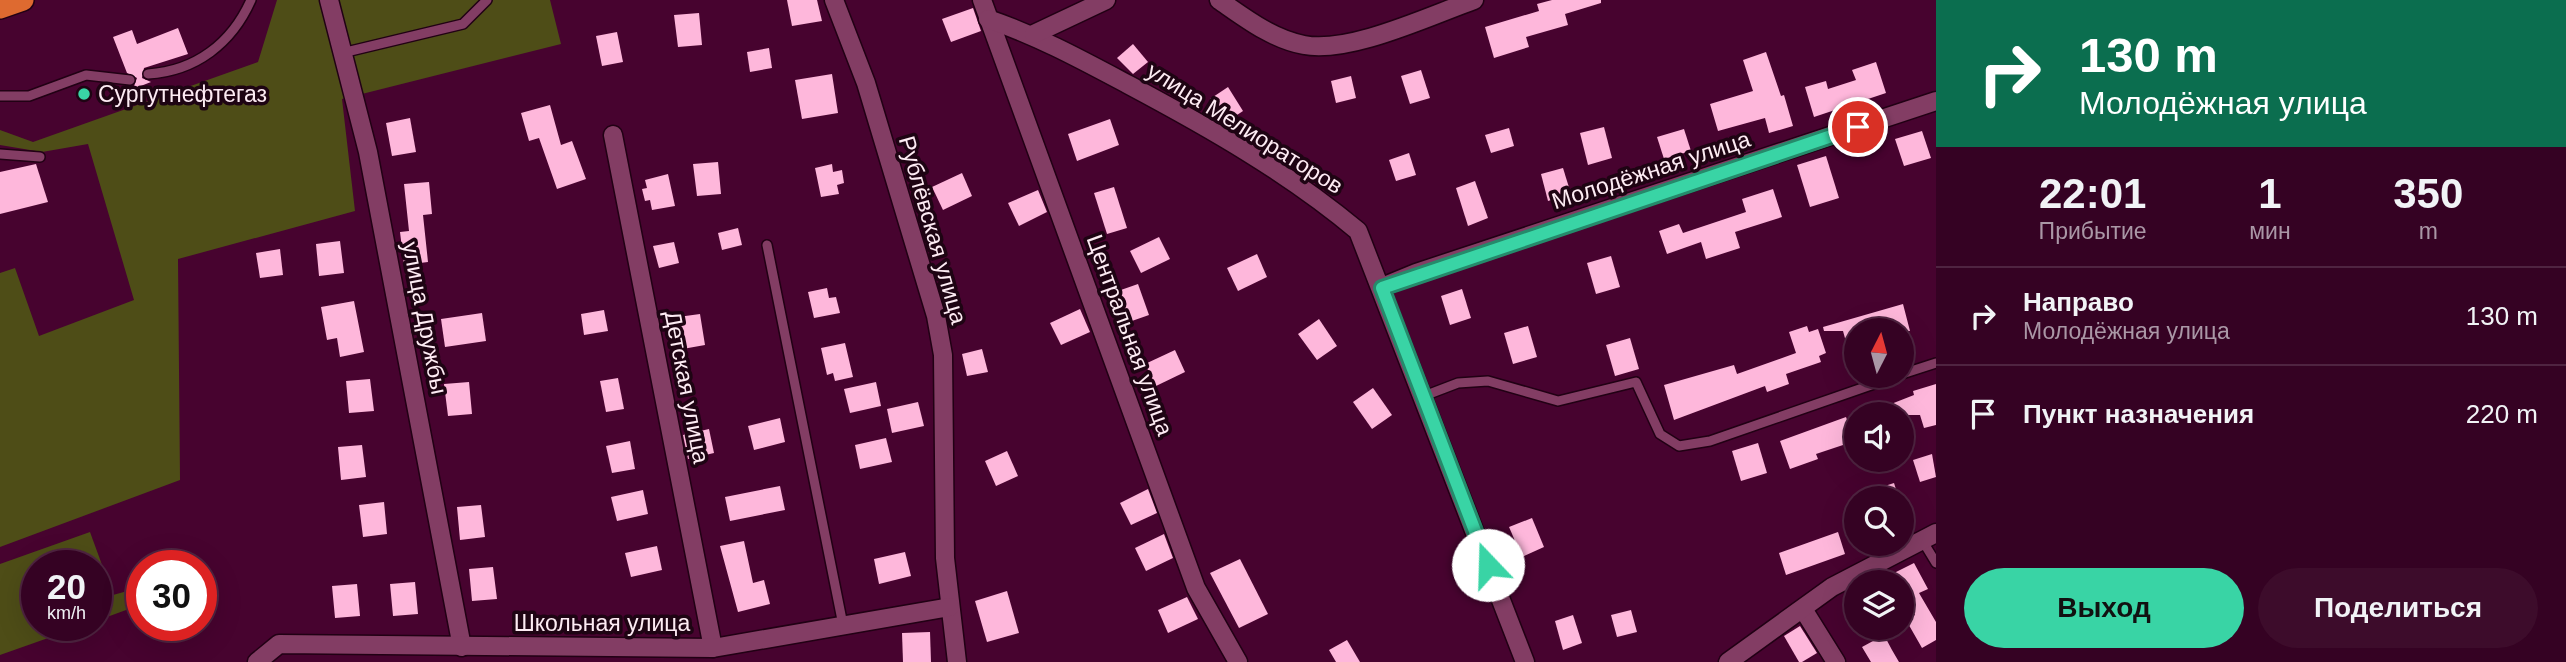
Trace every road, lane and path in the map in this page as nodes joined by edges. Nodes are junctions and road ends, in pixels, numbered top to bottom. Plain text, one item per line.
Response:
1 (23, 0) edge
2 (251, 0) edge
3 (329, 0) edge
4 (487, 0) edge
5 (834, 0) edge
6 (982, 0) edge
7 (1106, 0) edge
8 (1219, 0) edge
9 (1474, 0) edge
10 (0, 8) edge
11 (988, 19) junction
12 (1034, 34) junction
13 (342, 53) junction
14 (148, 74) dead end
15 (130, 80) dead end
16 (0, 96) edge
17 (1936, 101) edge
18 (613, 135) dead end
19 (0, 154) edge
20 (40, 157) dead end
21 (767, 245) dead end
22 (1382, 288) junction
23 (1936, 363) edge
24 (1914, 370) edge
25 (1862, 388) edge
26 (1424, 396) junction
27 (1929, 537) edge
28 (1936, 563) edge
29 (950, 607) junction
30 (1803, 609) junction
31 (843, 625) junction
32 (462, 647) junction
33 (713, 648) junction
34 (257, 662) edge
35 (957, 662) edge
36 (1238, 662) edge
37 (1525, 662) edge
38 (1728, 662) edge
39 (1836, 662) edge

1 - 10 highway
2 - 14 lane
3 - 13 street, улица Дружбы
4 - 13 lane
5 - 29 street, Рублёвская улица
6 - 11 street, Центральная улица
7 - 12 street
8 - 9 street
11 - 12 street, улица Мелиораторов
11 - 36 street, Центральная улица
12 - 22 street, улица Мелиораторов
13 - 32 street, улица Дружбы
15 - 16 lane
17 - 22 street, Молодёжная улица
18 - 33 street, Детская улица
19 - 20 lane
21 - 31 lane
22 - 26 street, улица Мелиораторов
23 - 24 lane
25 - 26 lane
26 - 37 street, улица Мелиораторов
27 - 28 lane
27 - 30 street
29 - 31 street, Школьная улица
29 - 35 street, Рублёвская улица
30 - 38 street
30 - 39 street
31 - 33 street, Школьная улица
32 - 33 street, Школьная улица
32 - 34 street, Школьная улица

